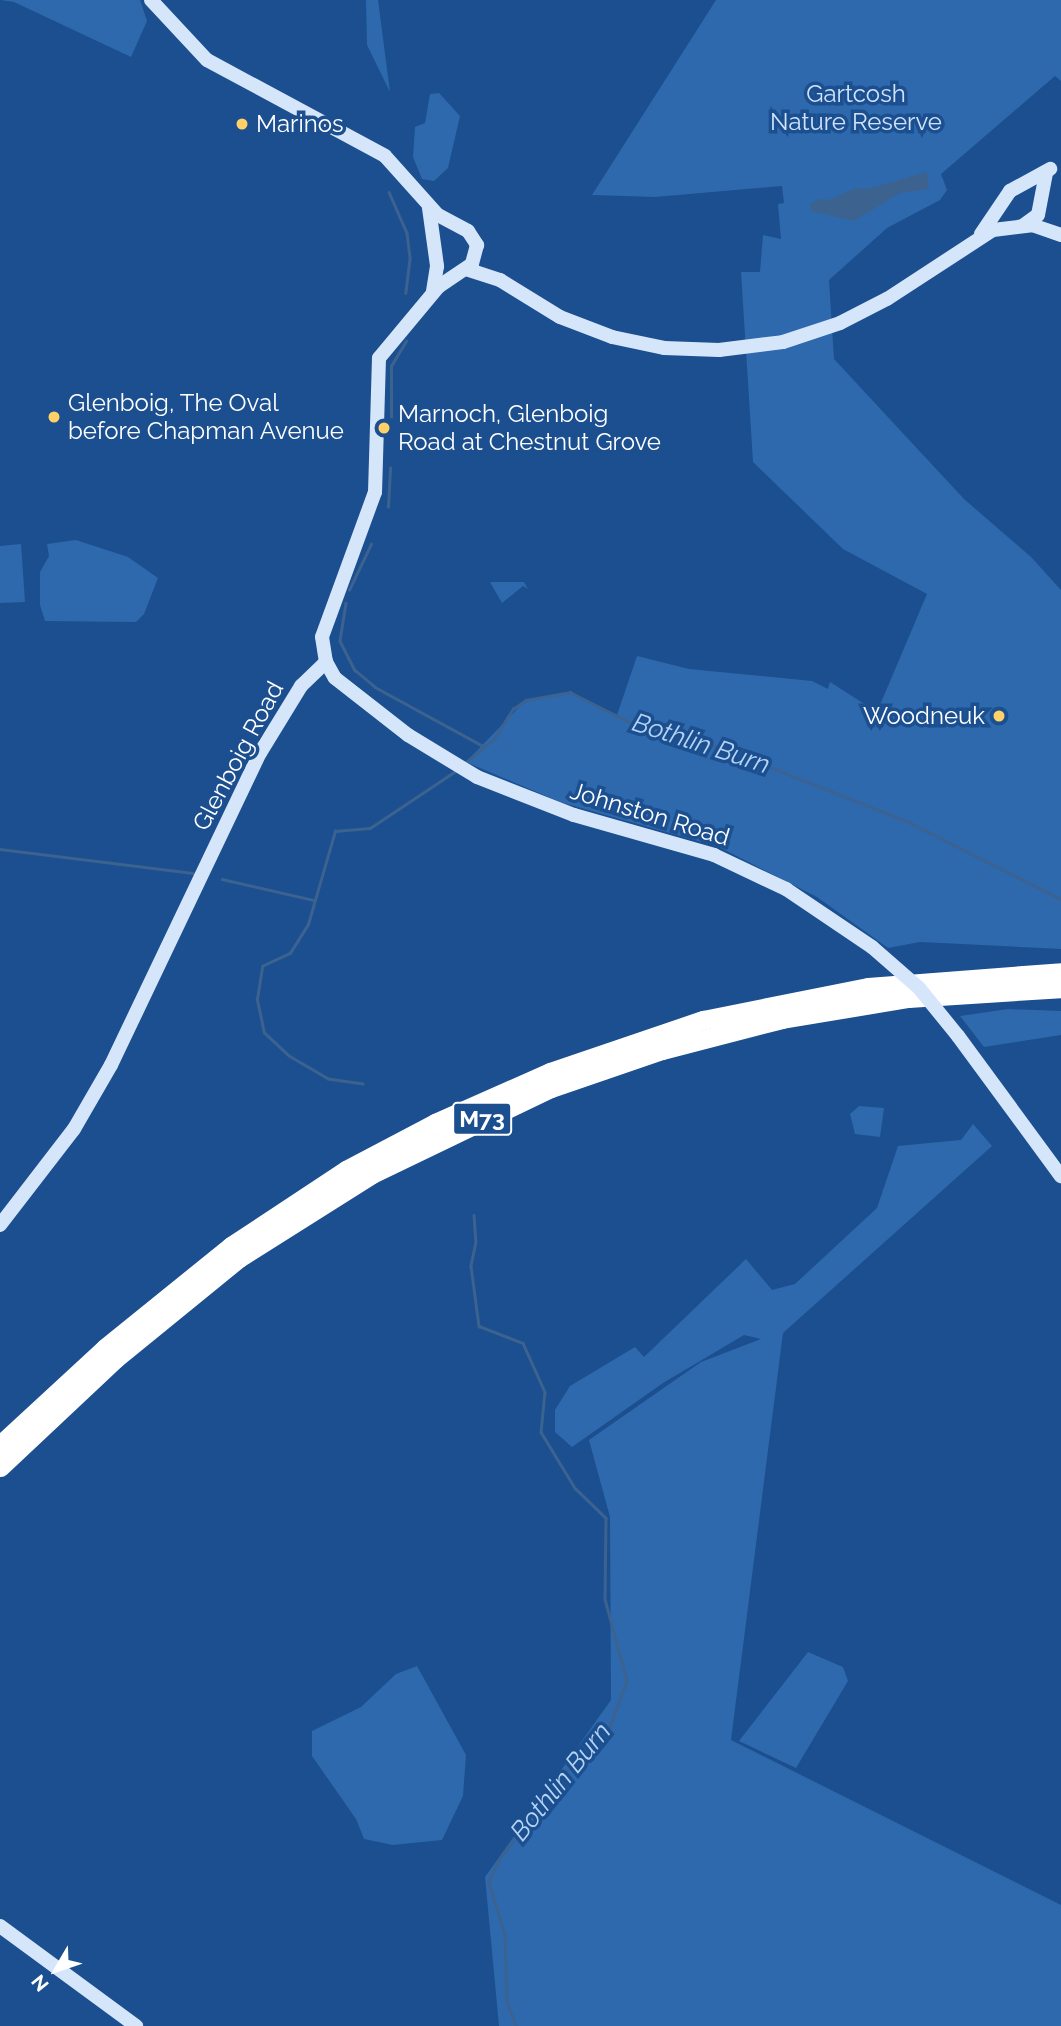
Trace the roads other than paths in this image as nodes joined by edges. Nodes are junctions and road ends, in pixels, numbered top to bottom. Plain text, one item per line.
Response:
1 (151, 0) edge
2 (1022, 187) junction
3 (1003, 202) junction
4 (1040, 202) junction
5 (427, 204) junction
6 (1021, 225) junction
7 (458, 228) junction
8 (1061, 234) edge
9 (980, 235) junction
10 (435, 241) junction
11 (478, 250) junction
12 (436, 259) junction
13 (462, 270) junction
14 (500, 280) junction
15 (433, 293) junction
16 (326, 662) junction
17 (1061, 964) edge
18 (1061, 972) edge
19 (923, 981) junction
20 (1061, 988) edge
21 (1061, 996) edge
22 (908, 998) junction
23 (1061, 1176) edge
24 (0, 1225) edge
25 (0, 1445) edge
26 (0, 1467) edge
27 (0, 1926) edge
28 (136, 2026) edge

1 - 5 main road
2 - 3 main road
2 - 4 main road
2 - 4 main road
3 - 6 main road
3 - 9 main road
4 - 6 main road
4 - 8 main road
5 - 7 main road
5 - 10 main road
6 - 8 main road
6 - 9 main road
7 - 10 main road
7 - 11 main road
9 - 14 main road
10 - 12 main road
11 - 13 main road
11 - 14 main road
12 - 13 main road
12 - 15 main road
13 - 14 main road
13 - 15 main road
15 - 16 main road
16 - 23 main road, Johnston Road, bridge
16 - 24 main road, Glenboig Road
17 - 19 highway
18 - 19 highway, M73
19 - 25 highway, M73
20 - 22 highway, M73
21 - 22 highway
22 - 26 highway, M73
27 - 28 main road

